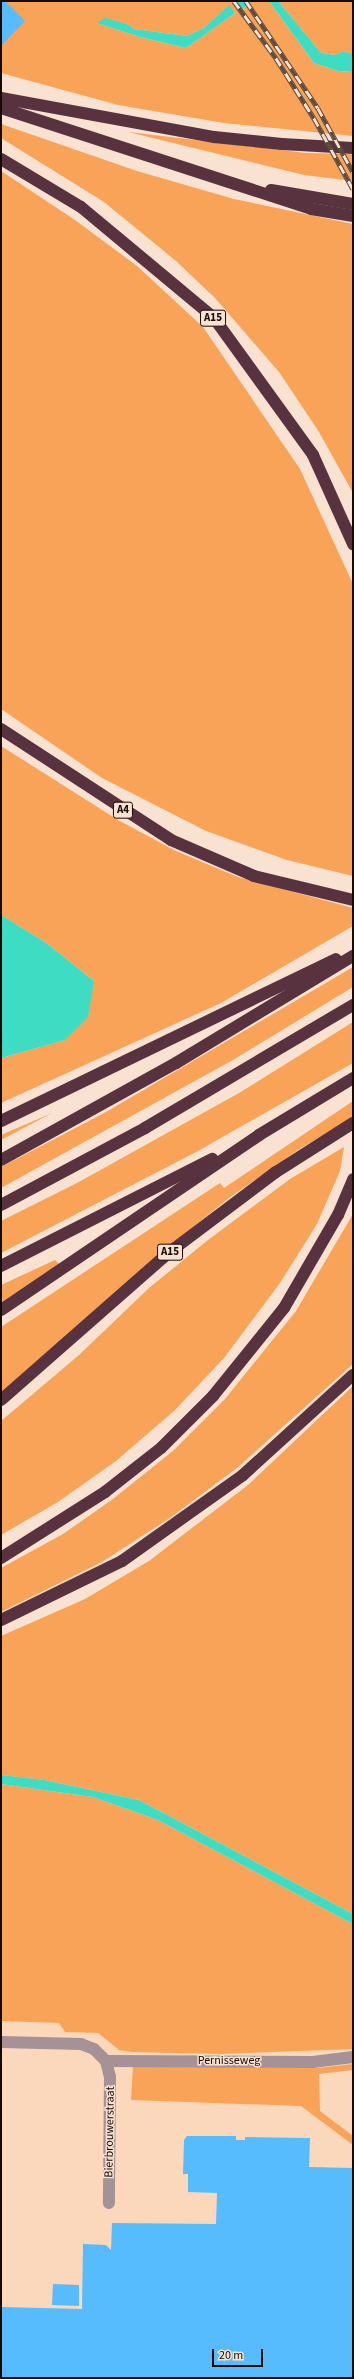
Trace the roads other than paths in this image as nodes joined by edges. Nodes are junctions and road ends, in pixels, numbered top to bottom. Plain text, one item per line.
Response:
1 (1, 98) edge
2 (1, 108) edge
3 (353, 148) edge
4 (1, 159) edge
5 (234, 183) junction
6 (353, 204) edge
7 (353, 216) edge
8 (353, 544) edge
9 (1, 729) edge
10 (353, 900) edge
11 (353, 951) edge
12 (353, 956) edge
13 (353, 1006) edge
14 (353, 1078) edge
15 (1, 1121) edge
16 (353, 1123) edge
17 (260, 1134) junction
18 (1, 1160) edge
19 (353, 1179) edge
20 (1, 1205) edge
21 (1, 1266) edge
22 (1, 1310) edge
23 (353, 1375) edge
24 (1, 1400) edge
25 (1, 1558) edge
26 (1, 1620) edge
27 (1, 2042) edge
28 (353, 2057) edge
29 (106, 2061) junction
30 (109, 2203) dead end

1 - 3 highway
2 - 5 highway
4 - 8 highway, A15
5 - 6 highway
5 - 7 highway
9 - 10 highway, A4
11 - 15 highway
12 - 18 highway
13 - 20 highway
14 - 17 highway
16 - 24 highway, A15
17 - 21 highway
17 - 22 highway
19 - 25 highway
23 - 26 highway
27 - 29 street
28 - 29 street, Pernisseweg
29 - 30 street, Bierbrouwerstraat

